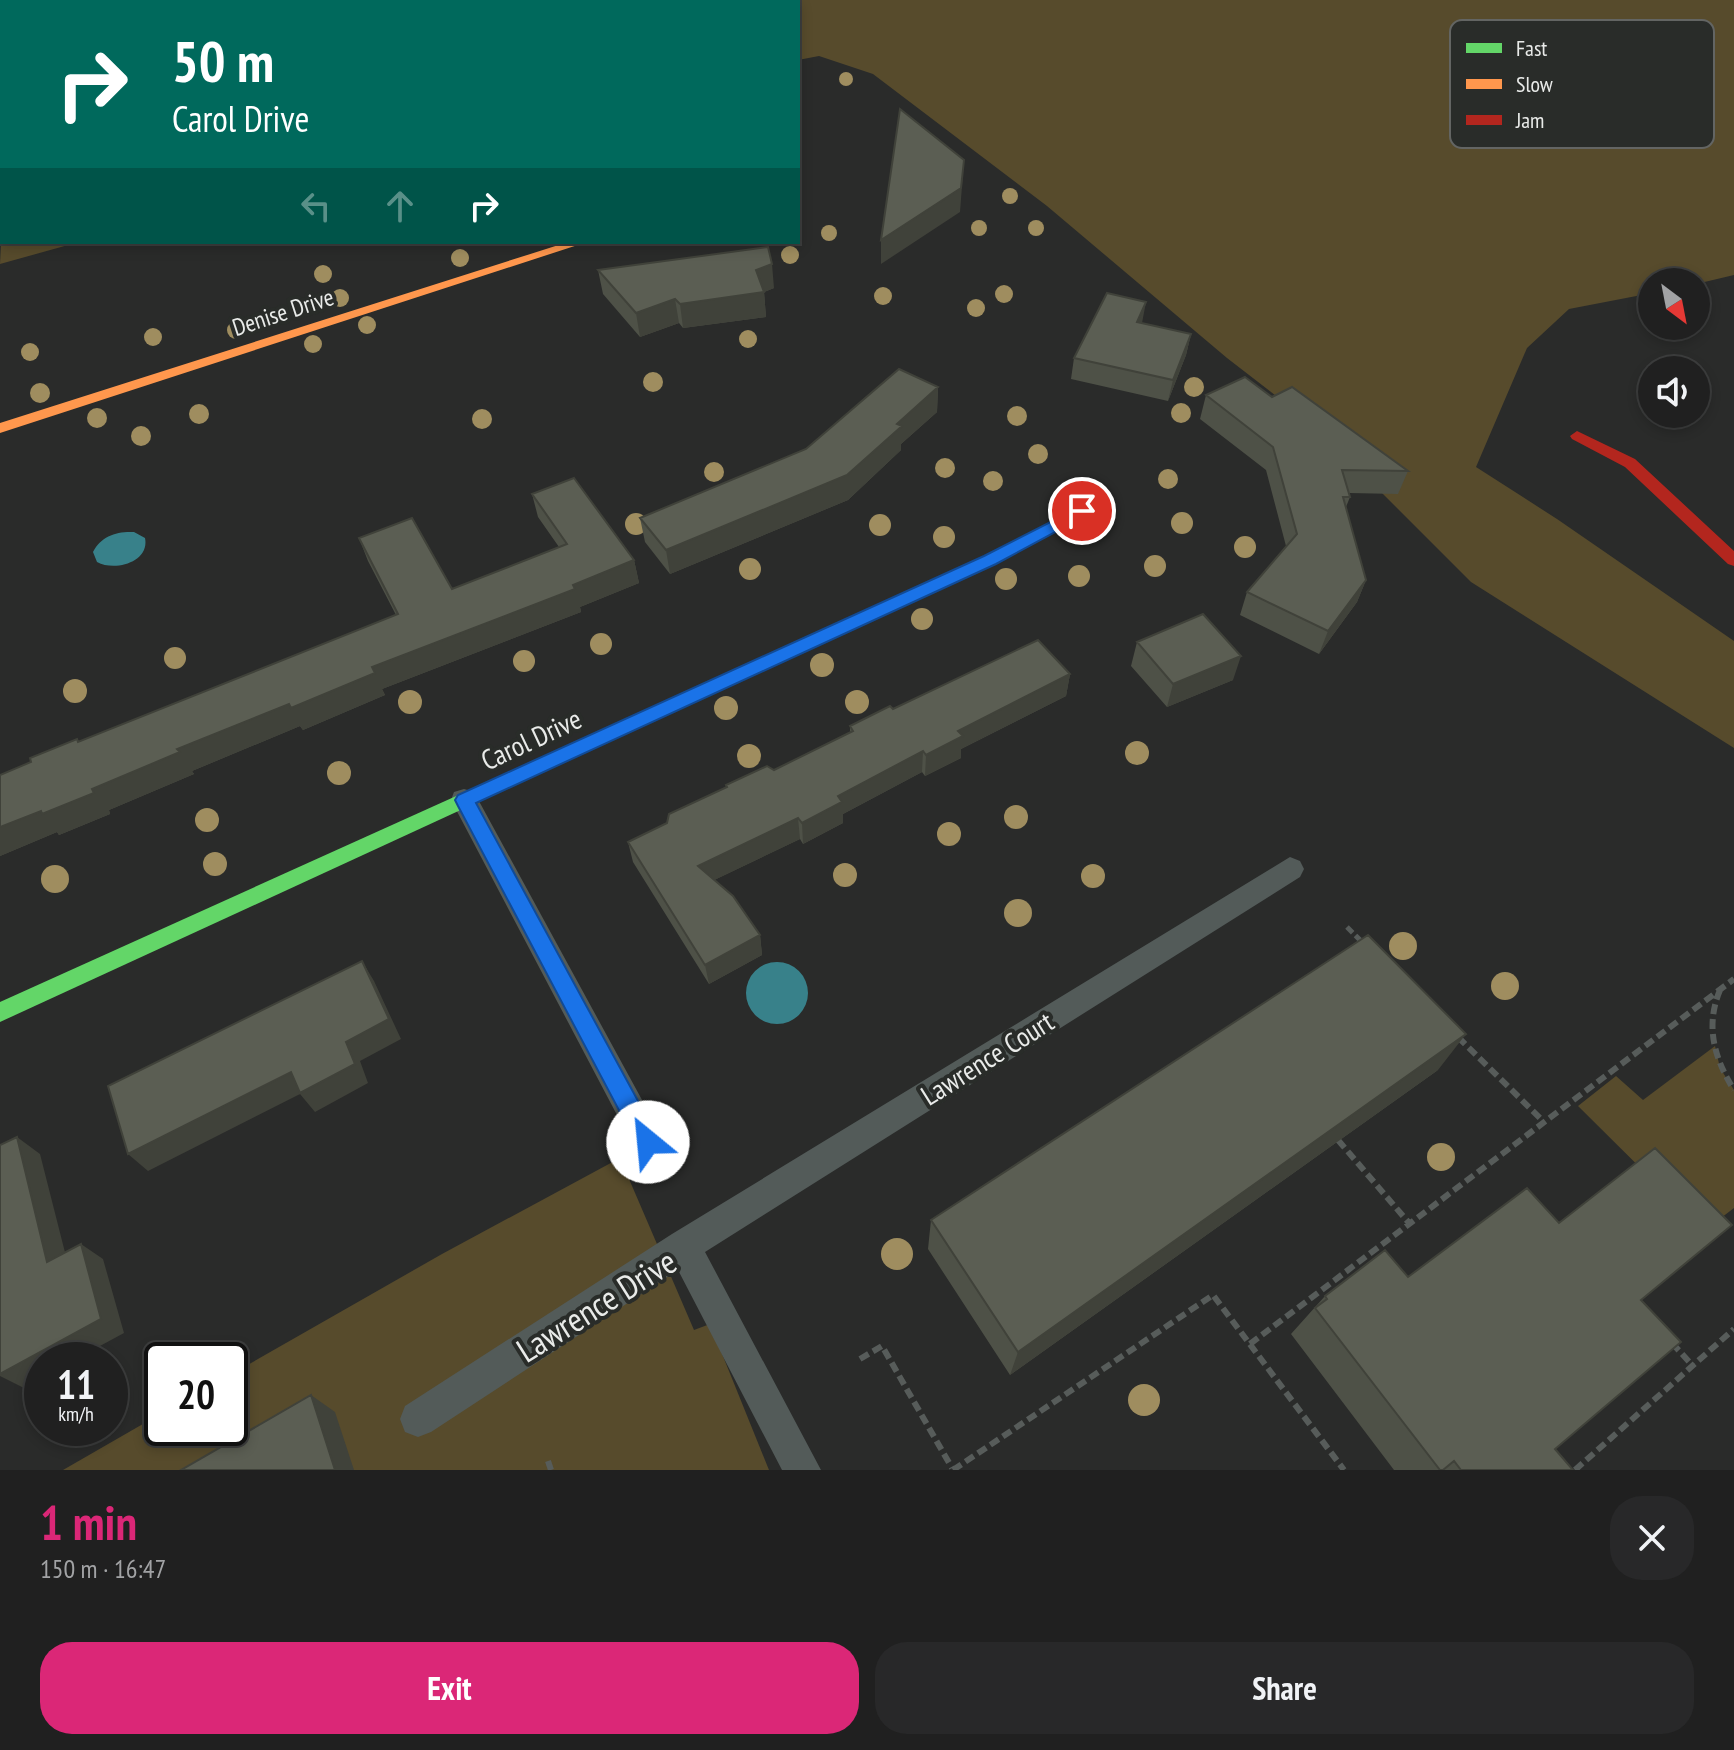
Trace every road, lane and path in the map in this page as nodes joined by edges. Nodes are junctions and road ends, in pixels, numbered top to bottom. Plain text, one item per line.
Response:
1 (575, 244) edge
2 (0, 428) edge
3 (1577, 436) dead end
4 (1082, 511) dead end
5 (1734, 560) edge
6 (464, 800) junction
7 (1290, 869) dead end
8 (1347, 927) dead end
9 (1369, 948) edge
10 (1733, 981) edge
11 (1721, 988) junction
12 (0, 1012) edge
13 (1456, 1035) edge
14 (1734, 1090) edge
15 (1543, 1121) junction
16 (1338, 1140) edge
17 (648, 1142) dead end
18 (1409, 1223) junction
19 (684, 1246) junction
20 (1734, 1329) edge
21 (1662, 1333) edge
22 (1250, 1344) junction
23 (860, 1359) dead end
24 (1693, 1366) junction
25 (418, 1419) dead end
26 (952, 1469) edge
27 (802, 1470) edge
28 (1344, 1470) edge
29 (1575, 1470) edge

1 - 2 street, Denise Drive
3 - 5 street
4 - 6 street, Carol Drive
6 - 12 street, Carol Drive
6 - 17 lane
7 - 19 lane, Lawrence Court
8 - 9 path
10 - 11 path
11 - 14 path
11 - 15 path
13 - 15 path
15 - 18 path
16 - 18 path
18 - 22 path
19 - 25 lane, Lawrence Drive
19 - 27 lane, Lawrence Drive
20 - 24 path
21 - 24 path
22 - 26 path
22 - 28 path
23 - 26 path
24 - 29 path

